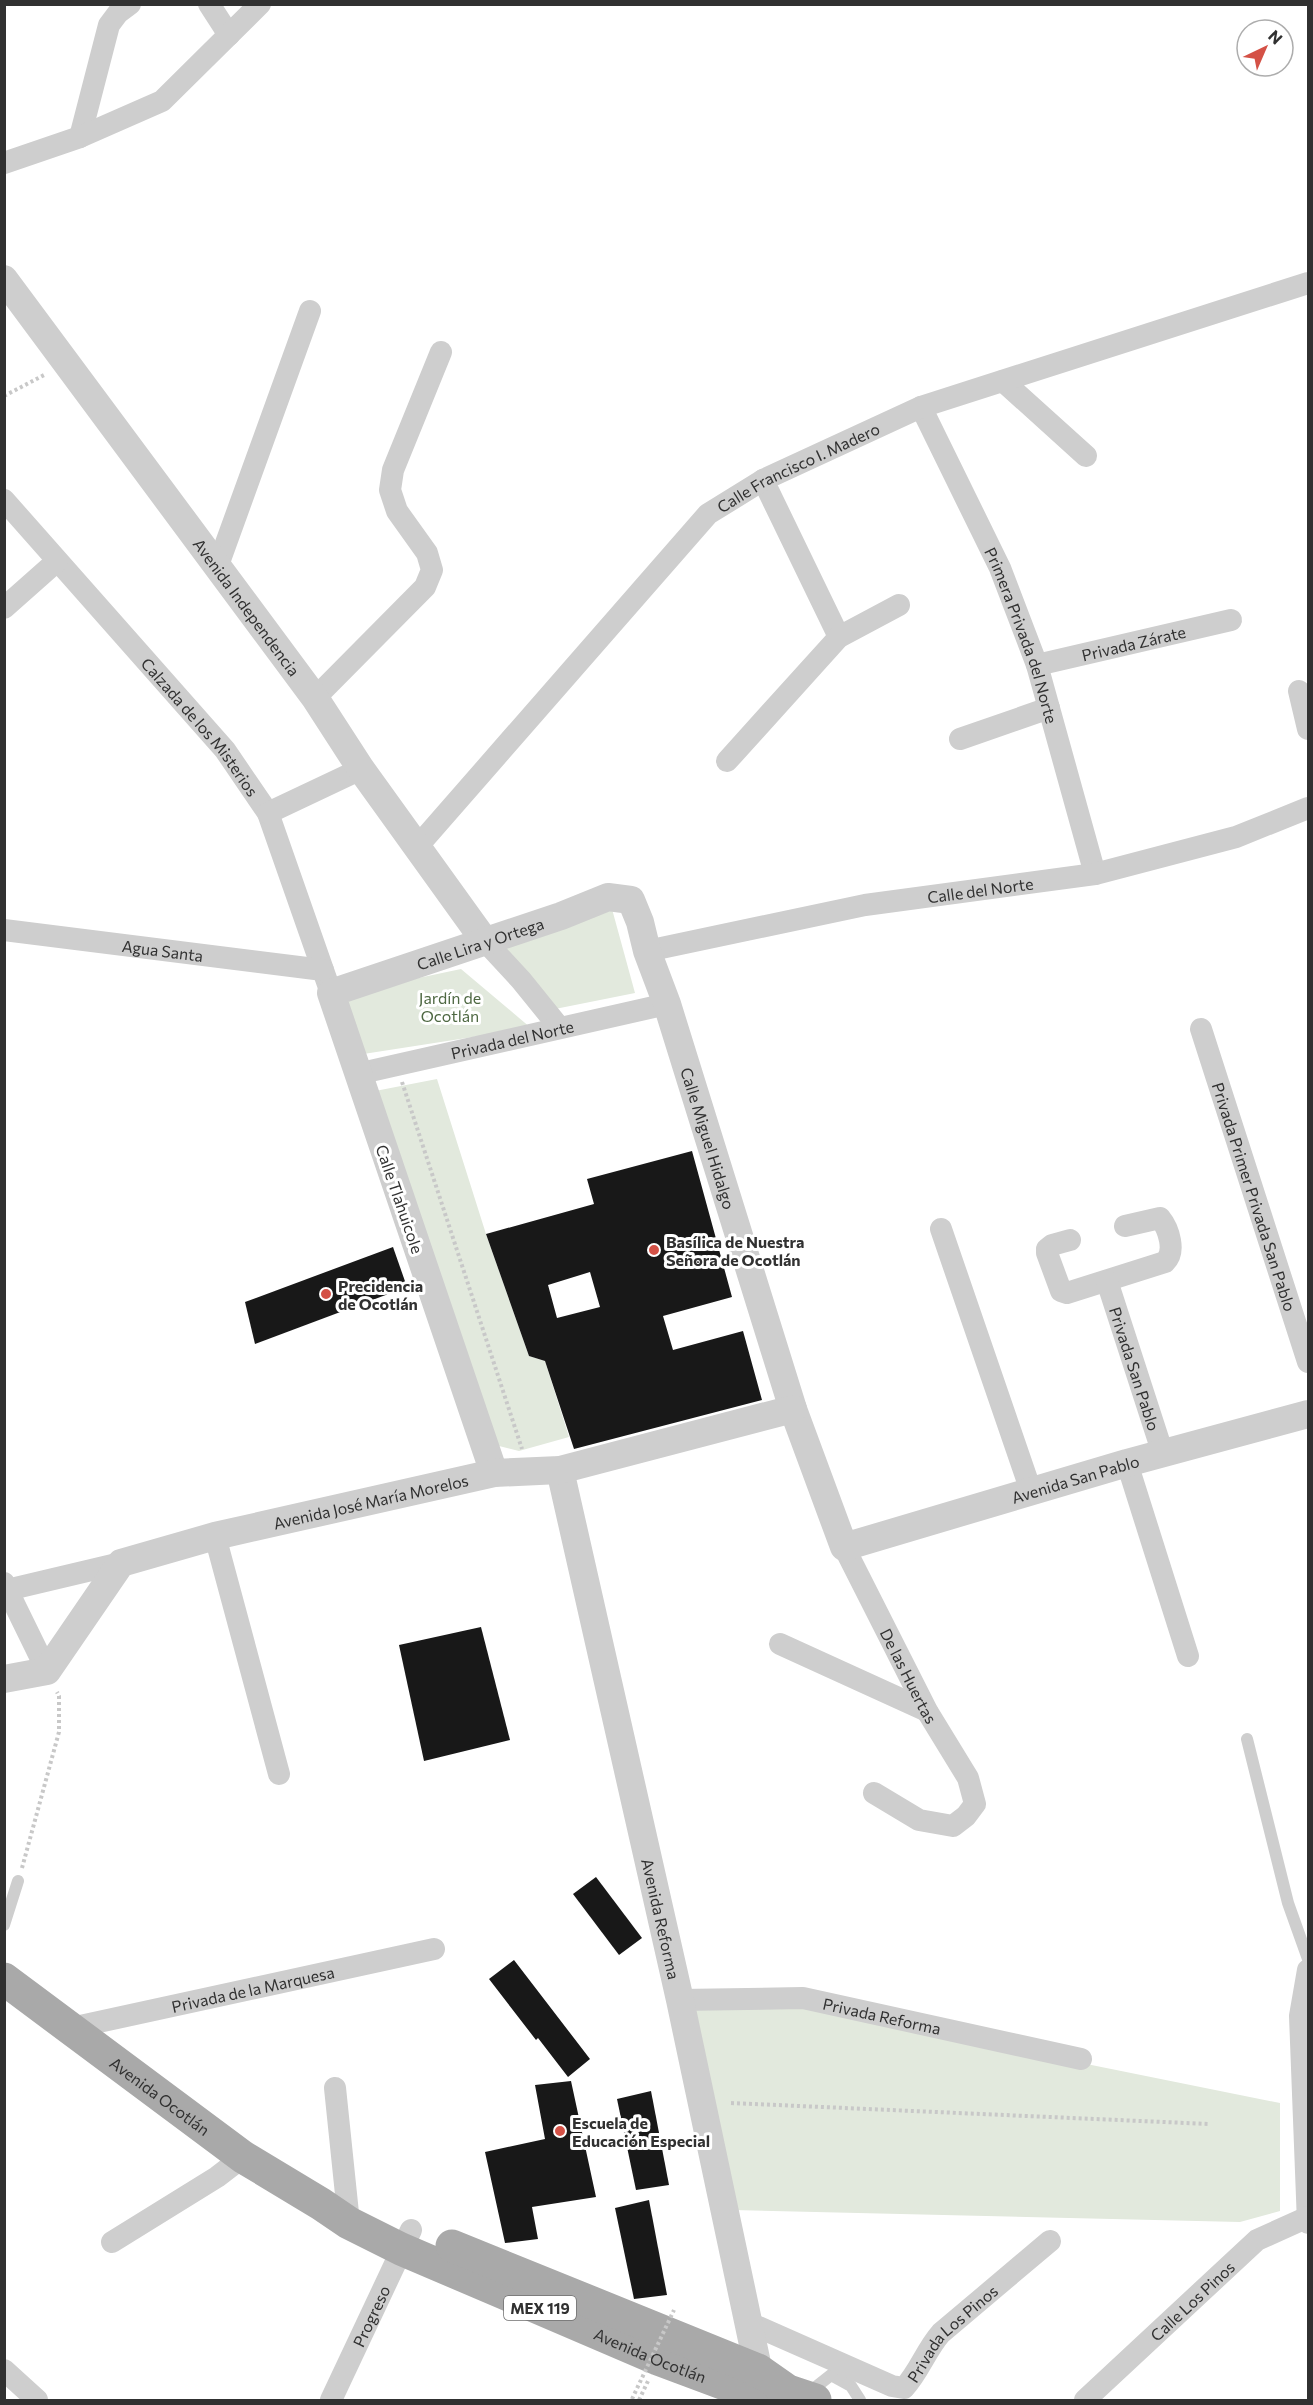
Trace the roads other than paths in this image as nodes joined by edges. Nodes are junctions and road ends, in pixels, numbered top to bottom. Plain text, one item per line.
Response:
1 (130, 4) edge
2 (209, 4) edge
3 (260, 4) edge
4 (229, 35) junction
5 (80, 137) junction
6 (4, 163) edge
7 (4, 279) edge
8 (1308, 283) edge
9 (310, 311) dead end
10 (441, 352) dead end
11 (1003, 381) junction
12 (921, 407) junction
13 (1086, 456) dead end
14 (763, 480) junction
15 (4, 500) edge
16 (57, 561) junction
17 (217, 568) junction
18 (899, 605) dead end
19 (4, 608) edge
20 (1231, 620) dead end
21 (839, 637) junction
22 (1036, 665) junction
23 (1299, 691) dead end
24 (315, 698) junction
25 (1049, 708) junction
26 (1308, 729) edge
27 (960, 739) dead end
28 (727, 761) dead end
29 (361, 769) junction
30 (1308, 808) edge
31 (268, 813) junction
32 (417, 847) junction
33 (1095, 874) junction
34 (631, 900) joint
35 (4, 930) edge
36 (484, 940) junction
37 (646, 951) junction
38 (327, 982) junction
39 (667, 1004) junction
40 (559, 1027) junction
41 (1201, 1029) dead end
42 (357, 1074) junction
43 (1125, 1226) dead end
44 (941, 1229) dead end
45 (1070, 1240) dead end
46 (1107, 1281) junction
47 (1308, 1362) edge
48 (793, 1409) junction
49 (1308, 1414) edge
50 (1163, 1454) junction
51 (1127, 1462) junction
52 (560, 1470) junction
53 (494, 1473) junction
54 (1031, 1491) junction
55 (215, 1536) junction
56 (844, 1546) junction
57 (122, 1563) junction
58 (6, 1586) edge
59 (780, 1644) dead end
60 (1188, 1656) dead end
61 (47, 1671) junction
62 (4, 1678) edge
63 (927, 1711) junction
64 (1247, 1738) dead end
65 (279, 1774) dead end
66 (874, 1793) dead end
67 (18, 1881) road end
68 (4, 1924) edge
69 (435, 1948) dead end
70 (1308, 1959) edge
71 (1308, 1970) edge
72 (4, 1979) edge
73 (680, 2000) junction
74 (71, 2028) junction
75 (1081, 2059) dead end
76 (1305, 2069) edge
77 (335, 2088) dead end
78 (243, 2157) junction
79 (339, 2210) junction
80 (1308, 2217) edge
81 (1308, 2223) edge
82 (406, 2239) junction
83 (1050, 2241) dead end
84 (112, 2242) dead end
85 (747, 2322) junction
86 (4, 2370) edge
87 (783, 2393) edge
88 (38, 2400) edge
89 (331, 2400) edge
90 (860, 2400) edge
91 (1084, 2400) edge

1 - 5 street
2 - 4 street
3 - 4 street
4 - 5 street
5 - 6 street
7 - 17 street, Avenida Independencia
8 - 11 street, Calle Francisco I. Madero
9 - 17 street
10 - 24 street
11 - 12 street, Calle Francisco I. Madero
11 - 13 street
12 - 14 street, Calle Francisco I. Madero
12 - 22 street, Primera Privada del Norte
14 - 21 street
14 - 32 street, Calle Francisco I. Madero
15 - 16 street, Calzada de los Misterios
16 - 19 street
16 - 31 street, Calzada de los Misterios
17 - 24 street, Avenida Independencia
18 - 21 street
20 - 22 street, Privada Zárate
21 - 28 street
22 - 25 street, Primera Privada del Norte
23 - 26 street
24 - 29 street, Avenida Independencia
25 - 27 street
25 - 33 street, Primera Privada del Norte
29 - 31 street
29 - 32 street, Avenida Independencia
30 - 33 street, Calle del Norte
31 - 38 street, Calzada de los Misterios
32 - 36 street, Avenida Independencia
33 - 37 street, Calle del Norte
34 - 36 street, Calle Lira y Ortega
34 - 37 street, Calle Miguel Hidalgo
35 - 38 street, Agua Santa
36 - 38 street, Calle Lira y Ortega
36 - 40 street
37 - 39 street, Calle Miguel Hidalgo
38 - 42 street, Calle Tlahuicole
39 - 40 street, Privada del Norte
39 - 48 street, Calle Miguel Hidalgo
40 - 42 street, Privada del Norte
41 - 47 street, Privada Primer Privada San Pablo
42 - 53 street, Calle Tlahuicole
43 - 46 street
44 - 54 street
45 - 46 street
46 - 50 street, Privada San Pablo
48 - 52 street, Avenida José María Morelos
48 - 56 street, Calle Miguel Hidalgo
49 - 50 street, Avenida San Pablo
50 - 51 street, Avenida San Pablo
51 - 54 street, Avenida San Pablo
51 - 60 street
52 - 53 street, Avenida José María Morelos
52 - 73 street, Avenida Reforma
53 - 55 street, Avenida José María Morelos
54 - 56 street, Avenida San Pablo
55 - 57 street, Avenida José María Morelos
55 - 65 street
56 - 63 street, De las Huertas
57 - 58 street
57 - 61 street
58 - 61 street
59 - 63 street
61 - 62 street
63 - 66 street, De las Huertas
64 - 70 lane
67 - 68 lane
69 - 74 street, Privada de la Marquesa
71 - 76 street
72 - 74 main road, Avenida Ocotlán / MEX 119
73 - 75 street, Privada Reforma
73 - 85 street, Avenida Reforma
74 - 78 main road, Avenida Ocotlán / MEX 119
76 - 80 street
77 - 79 street
78 - 79 main road, Avenida Ocotlán / MEX 119
78 - 84 street
79 - 82 main road, Avenida Ocotlán / MEX 119
80 - 81 street
80 - 91 street, Calle Los Pinos
82 - 87 main road, Avenida Ocotlán / MEX 119
82 - 89 street, Progreso
83 - 85 street, Privada Los Pinos
85 - 87 street, Avenida Reforma
86 - 88 street
87 - 90 lane

